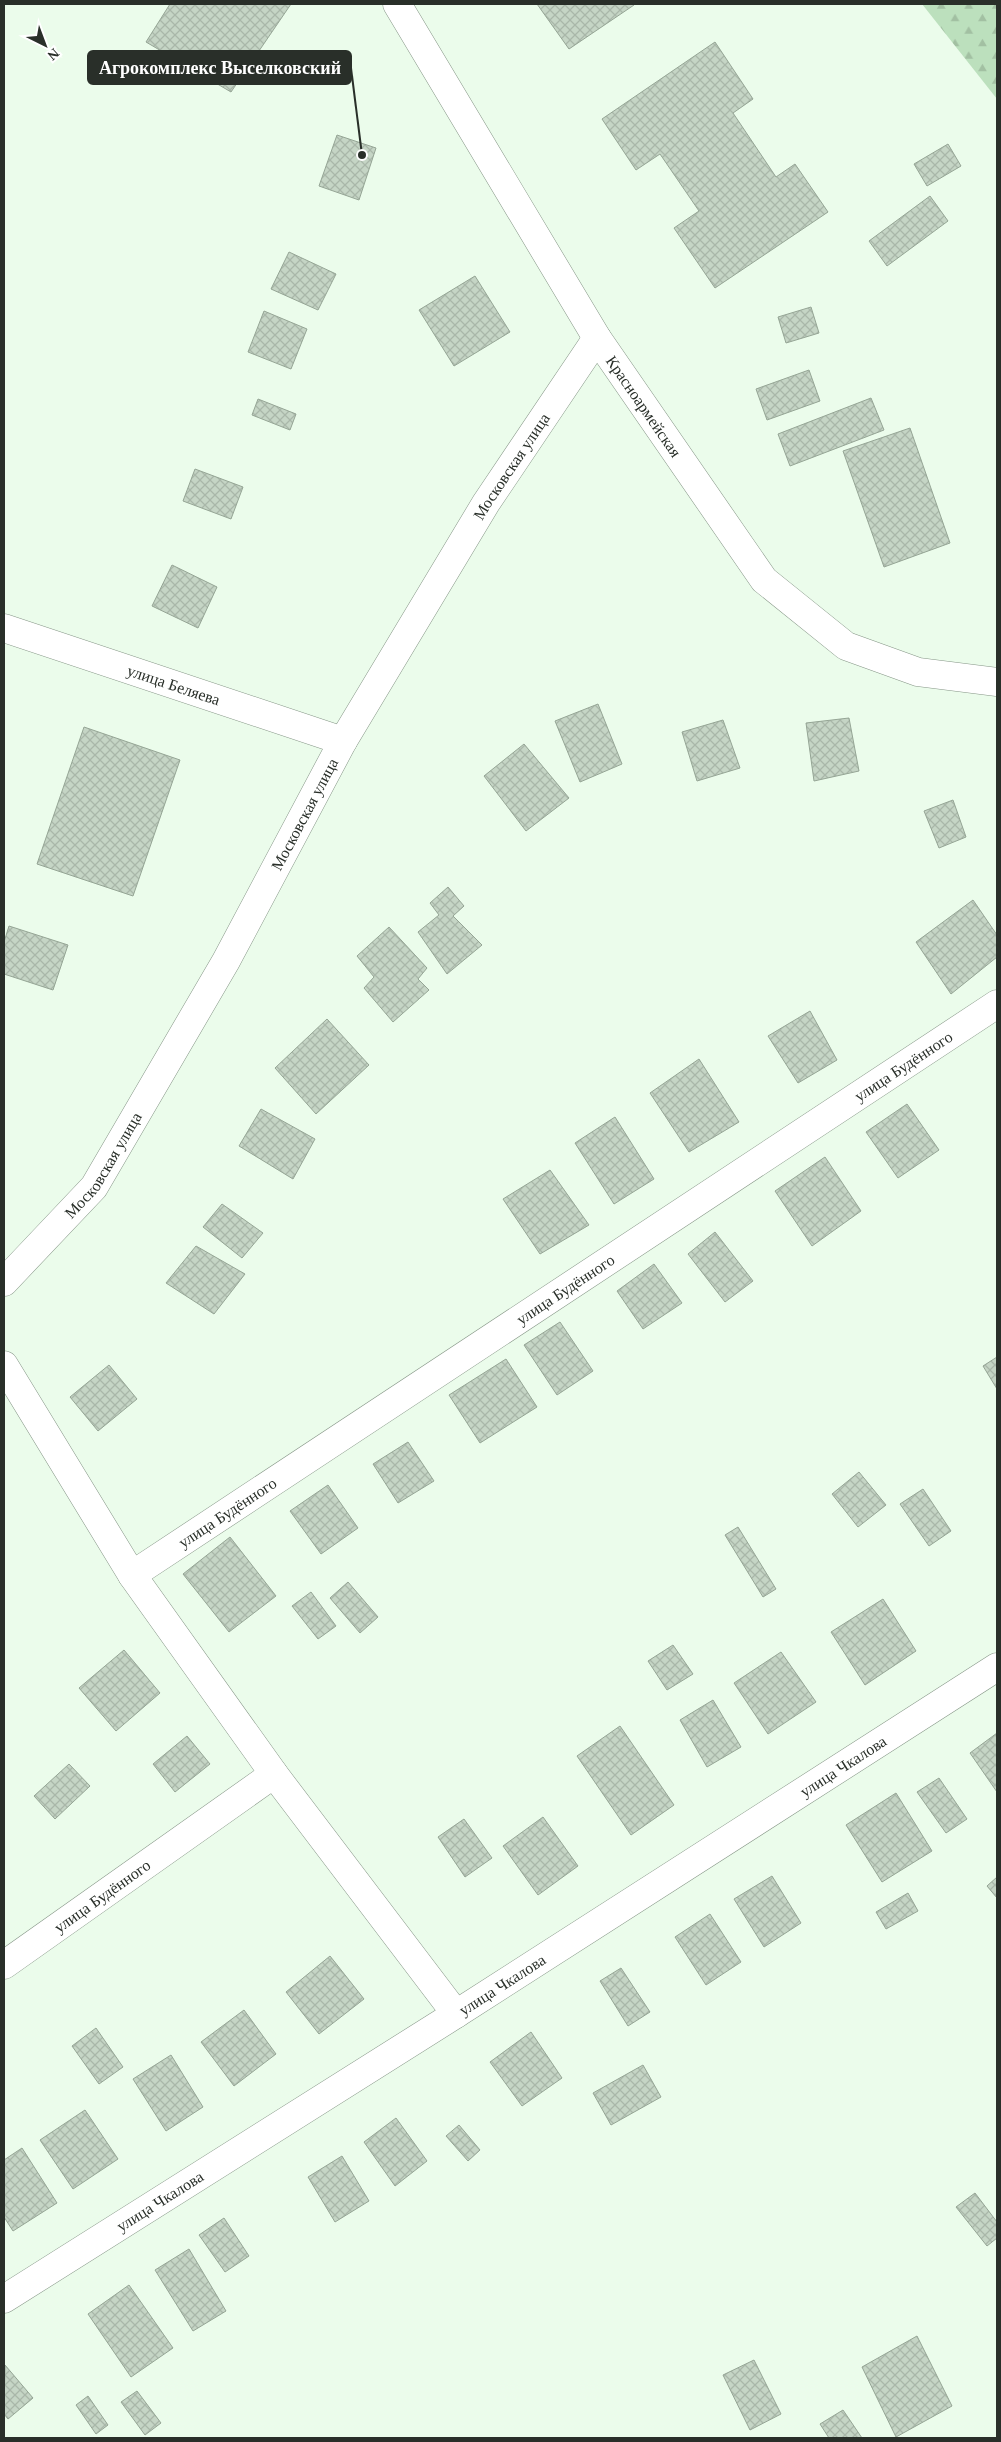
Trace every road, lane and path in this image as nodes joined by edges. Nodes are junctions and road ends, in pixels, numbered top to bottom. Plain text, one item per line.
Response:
1 (397, 4) edge
2 (597, 338) junction
3 (4, 628) edge
4 (997, 682) edge
5 (343, 741) junction
6 (997, 1004) edge
7 (4, 1282) edge
8 (4, 1365) edge
9 (132, 1575) junction
10 (997, 1667) edge
11 (274, 1774) junction
12 (4, 1965) edge
13 (456, 2014) junction
14 (4, 2298) edge

1 - 2 street, Красноармейская
2 - 4 street, Красноармейская
2 - 5 street, Московская улица
3 - 5 street, улица Беляева
5 - 7 street, Московская улица
6 - 9 street, улица Будённого
8 - 9 street
9 - 11 street
10 - 13 street, улица Чкалова
11 - 12 street, улица Будённого
11 - 13 street
13 - 14 street, улица Чкалова

